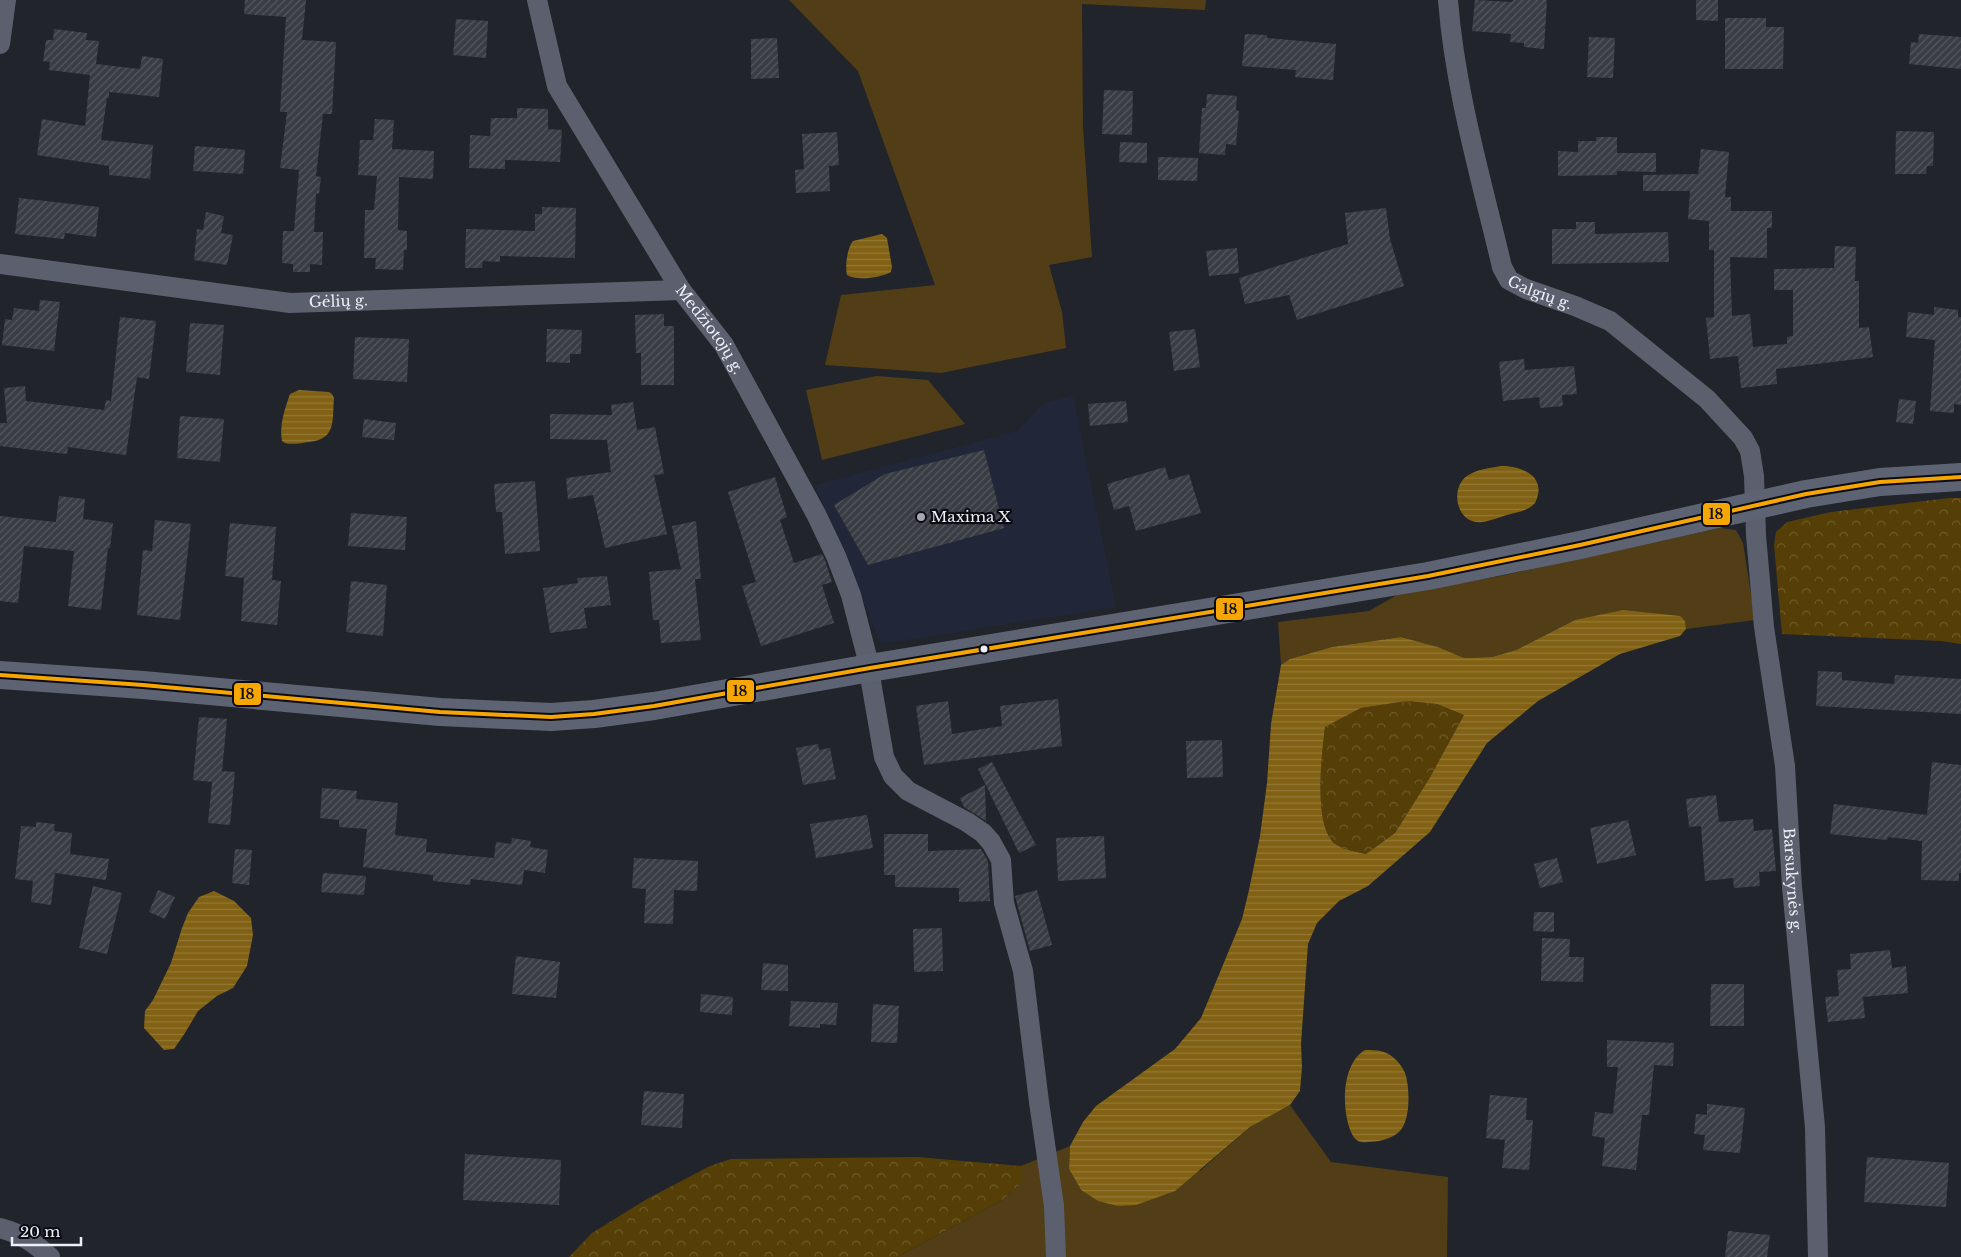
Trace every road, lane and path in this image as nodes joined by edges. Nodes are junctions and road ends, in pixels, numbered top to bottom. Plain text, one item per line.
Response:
1 (6, 0) edge
2 (537, 0) edge
3 (1448, 0) edge
4 (0, 44) edge
5 (0, 264) edge
6 (681, 290) junction
7 (1961, 477) edge
8 (1755, 505) junction
9 (870, 668) junction
10 (0, 675) edge
11 (0, 1228) edge
12 (50, 1257) edge
13 (1056, 1257) edge
14 (1818, 1257) edge

1 - 4 street
2 - 6 street, Medžiotojų g.
3 - 8 street, Galgių g.
5 - 6 street, Gėlių g.
6 - 9 street, Medžiotojų g.
7 - 8 main road
8 - 9 main road
8 - 14 street, Barsukynės g.
9 - 10 main road
9 - 13 street, Medžiotojų g.
11 - 12 street

